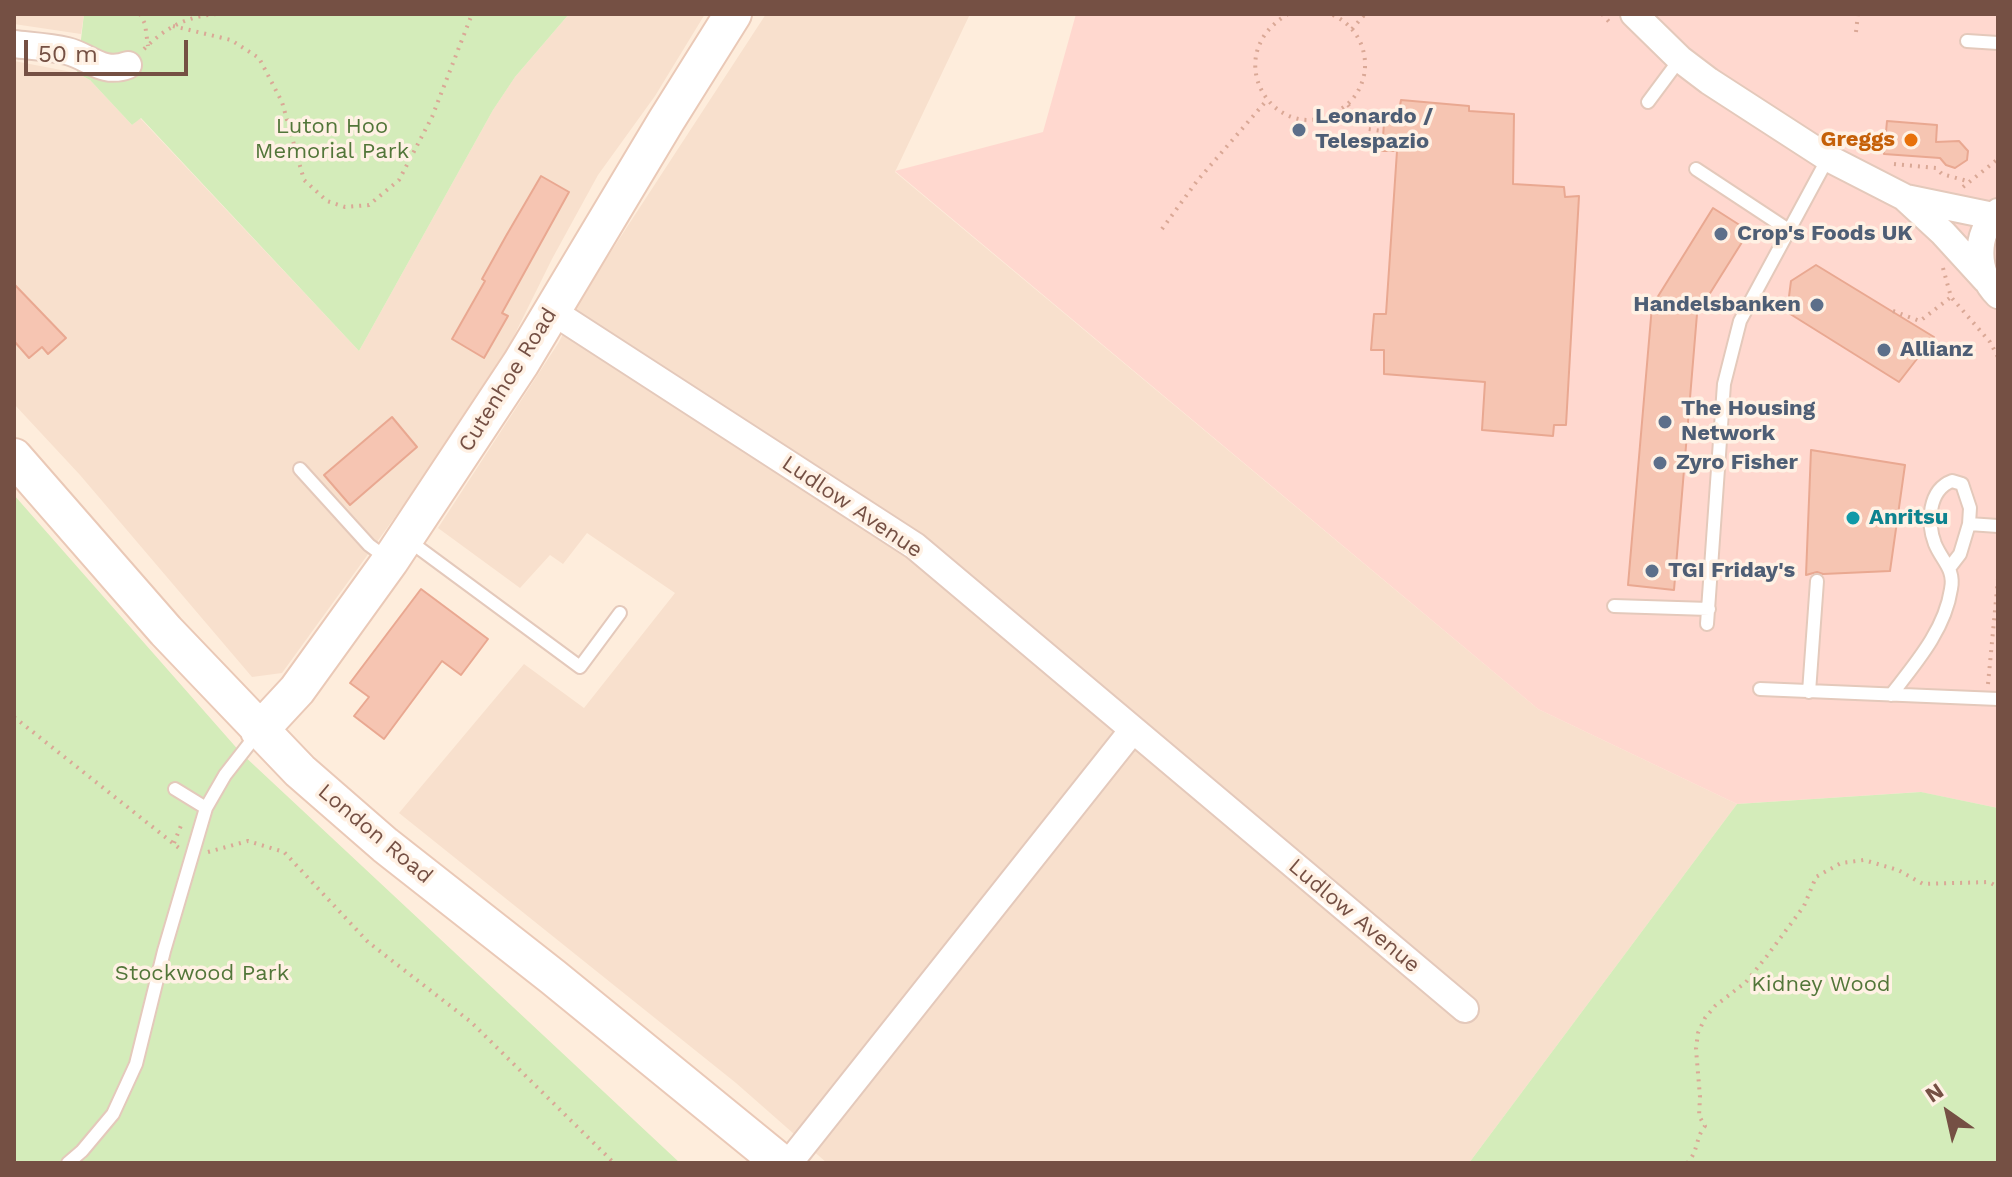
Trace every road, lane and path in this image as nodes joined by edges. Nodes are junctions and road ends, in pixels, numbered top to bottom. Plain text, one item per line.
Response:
1 (140, 14) edge
2 (217, 14) edge
3 (472, 14) edge
4 (733, 14) edge
5 (1288, 14) edge
6 (1331, 14) edge
7 (1365, 14) edge
8 (1634, 14) edge
9 (1858, 14) edge
10 (173, 26) junction
11 (1352, 29) junction
12 (1856, 32) dead end
13 (1967, 41) dead end
14 (1998, 43) edge
15 (14, 44) edge
16 (148, 46) junction
17 (1680, 59) junction
18 (128, 65) joint
19 (1267, 100) junction
20 (1648, 102) dead end
21 (1348, 105) junction
22 (1383, 131) dead end
23 (1828, 158) junction
24 (1882, 163) dead end
25 (1696, 169) dead end
26 (1967, 181) dead end
27 (1904, 197) junction
28 (1995, 214) edge
29 (1162, 229) dead end
30 (1787, 229) junction
31 (1994, 292) edge
32 (1951, 297) dead end
33 (552, 311) junction
34 (1893, 311) dead end
35 (1990, 342) dead end
36 (1998, 344) edge
37 (14, 457) edge
38 (300, 469) dead end
39 (1969, 524) junction
40 (1998, 526) edge
41 (398, 550) junction
42 (1950, 567) junction
43 (1998, 579) edge
44 (1817, 581) dead end
45 (1614, 606) dead end
46 (1709, 609) junction
47 (620, 613) dead end
48 (1707, 624) dead end
49 (1760, 689) dead end
50 (1809, 692) junction
51 (1891, 695) junction
52 (1992, 699) edge
53 (14, 717) edge
54 (259, 731) junction
55 (1132, 731) junction
56 (175, 789) dead end
57 (206, 808) junction
58 (192, 857) junction
59 (1998, 887) edge
60 (1465, 1009) dead end
61 (68, 1163) edge
62 (614, 1163) edge
63 (781, 1163) edge
64 (789, 1163) edge
65 (1687, 1163) edge

1 - 16 path
2 - 10 path
3 - 10 path
4 - 33 street, Cutenhoe Road
5 - 19 path
6 - 11 path
7 - 11 path
8 - 17 street
9 - 12 path
10 - 16 path
11 - 21 path
13 - 14 lane
15 - 18 street
16 - 18 path
17 - 20 lane
17 - 23 street
19 - 21 path
19 - 29 path
21 - 22 path
23 - 27 street
23 - 30 lane
24 - 26 path
25 - 30 lane
27 - 28 street
27 - 31 street
28 - 31 street
30 - 46 lane
32 - 34 path
33 - 41 street, Cutenhoe Road
33 - 55 street, Ludlow Avenue
35 - 36 path
37 - 54 street, London Road
38 - 41 lane
39 - 40 lane
39 - 42 lane
39 - 42 lane
41 - 47 lane
41 - 54 street, Cutenhoe Road
42 - 51 lane
43 - 52 path
44 - 50 lane
45 - 46 lane
46 - 48 lane
49 - 50 lane
50 - 51 lane
51 - 52 lane
53 - 58 path
54 - 57 lane
54 - 63 street, London Road
55 - 60 street, Ludlow Avenue
55 - 64 street
56 - 57 lane
57 - 58 lane
58 - 61 lane
58 - 62 path
59 - 65 path

